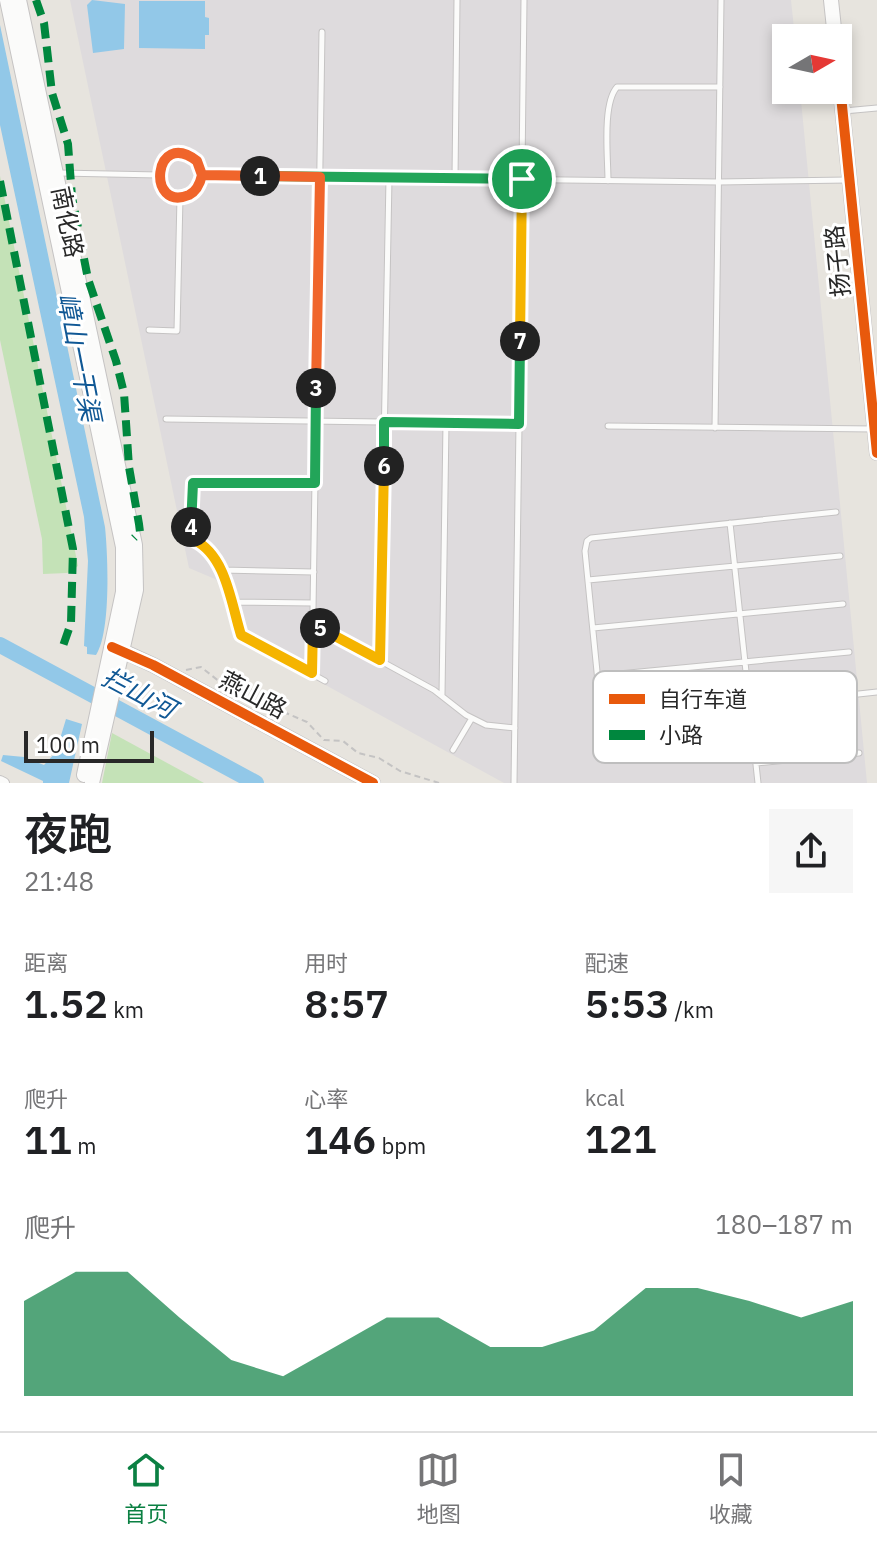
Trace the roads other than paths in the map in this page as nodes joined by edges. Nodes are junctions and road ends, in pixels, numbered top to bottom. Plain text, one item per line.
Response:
1 (7, 0) edge
2 (19, 0) edge
3 (457, 0) edge
4 (524, 0) edge
5 (721, 0) edge
6 (831, 0) edge
7 (834, 24) edge
8 (322, 32) dead end
9 (720, 87) junction
10 (842, 104) edge
11 (877, 108) edge
12 (843, 111) junction
13 (50, 173) junction
14 (159, 175) junction
15 (202, 175) junction
16 (320, 177) junction
17 (389, 178) junction
18 (455, 178) junction
19 (522, 179) junction
20 (849, 180) junction
21 (608, 181) junction
22 (719, 182) junction
23 (180, 197) junction
24 (149, 330) dead end
25 (166, 419) dead end
26 (316, 421) junction
27 (384, 422) junction
28 (446, 423) junction
29 (519, 424) junction
30 (608, 426) dead end
31 (715, 428) junction
32 (875, 429) junction
33 (877, 453) edge
34 (315, 483) junction
35 (836, 512) dead end
36 (730, 523) junction
37 (840, 556) dead end
38 (735, 566) junction
39 (221, 570) junction
40 (314, 572) junction
41 (588, 580) junction
42 (231, 602) junction
43 (313, 603) junction
44 (843, 604) dead end
45 (740, 614) junction
46 (313, 624) junction
47 (593, 628) junction
48 (117, 649) junction
49 (849, 652) dead end
50 (380, 660) junction
51 (745, 662) junction
52 (597, 671) edge
53 (650, 671) edge
54 (746, 671) edge
55 (312, 673) junction
56 (325, 681) dead end
57 (877, 692) edge
58 (857, 694) edge
59 (442, 695) junction
60 (472, 718) junction
61 (515, 728) junction
62 (98, 729) junction
63 (453, 750) dead end
64 (756, 763) edge
65 (83, 783) edge
66 (92, 783) edge
67 (373, 783) edge
68 (514, 783) edge
69 (758, 783) edge

1 - 13 main road, 南化路
2 - 13 main road, 南化路
3 - 18 lane
4 - 19 lane
5 - 9 lane
6 - 7 main road
8 - 16 lane
9 - 21 lane
9 - 22 lane
10 - 12 main road, 扬子路
11 - 12 lane
12 - 20 main road, 扬子路
13 - 14 lane
13 - 48 main road, 南化路
14 - 15 lane
14 - 23 lane
15 - 16 lane
15 - 23 lane
16 - 17 lane
16 - 26 lane
17 - 18 lane
17 - 27 lane
18 - 19 lane
19 - 21 lane
19 - 29 lane
20 - 22 lane
20 - 32 main road, 扬子路
21 - 22 lane
22 - 31 lane
23 - 24 lane
25 - 26 lane
26 - 27 lane
26 - 34 lane
27 - 28 lane
27 - 50 lane
28 - 29 lane
28 - 59 lane
29 - 61 lane
30 - 31 lane
31 - 32 lane
32 - 33 main road, 扬子路
34 - 39 lane
34 - 40 lane
35 - 36 lane
36 - 38 lane
36 - 41 lane
37 - 38 lane
38 - 41 lane
38 - 45 lane
39 - 40 lane
39 - 42 lane
40 - 43 lane
41 - 47 lane
42 - 43 lane
42 - 55 lane
43 - 46 lane
44 - 45 lane
45 - 47 lane
45 - 51 lane
46 - 50 lane
46 - 55 lane
47 - 52 lane
48 - 62 main road, 南化路
48 - 67 main road, 燕山路
49 - 51 lane
50 - 59 lane
51 - 53 lane
51 - 54 lane
55 - 56 lane
57 - 58 lane
59 - 60 lane
60 - 61 lane
60 - 63 lane
61 - 68 lane
62 - 65 main road
62 - 66 main road
64 - 69 lane

